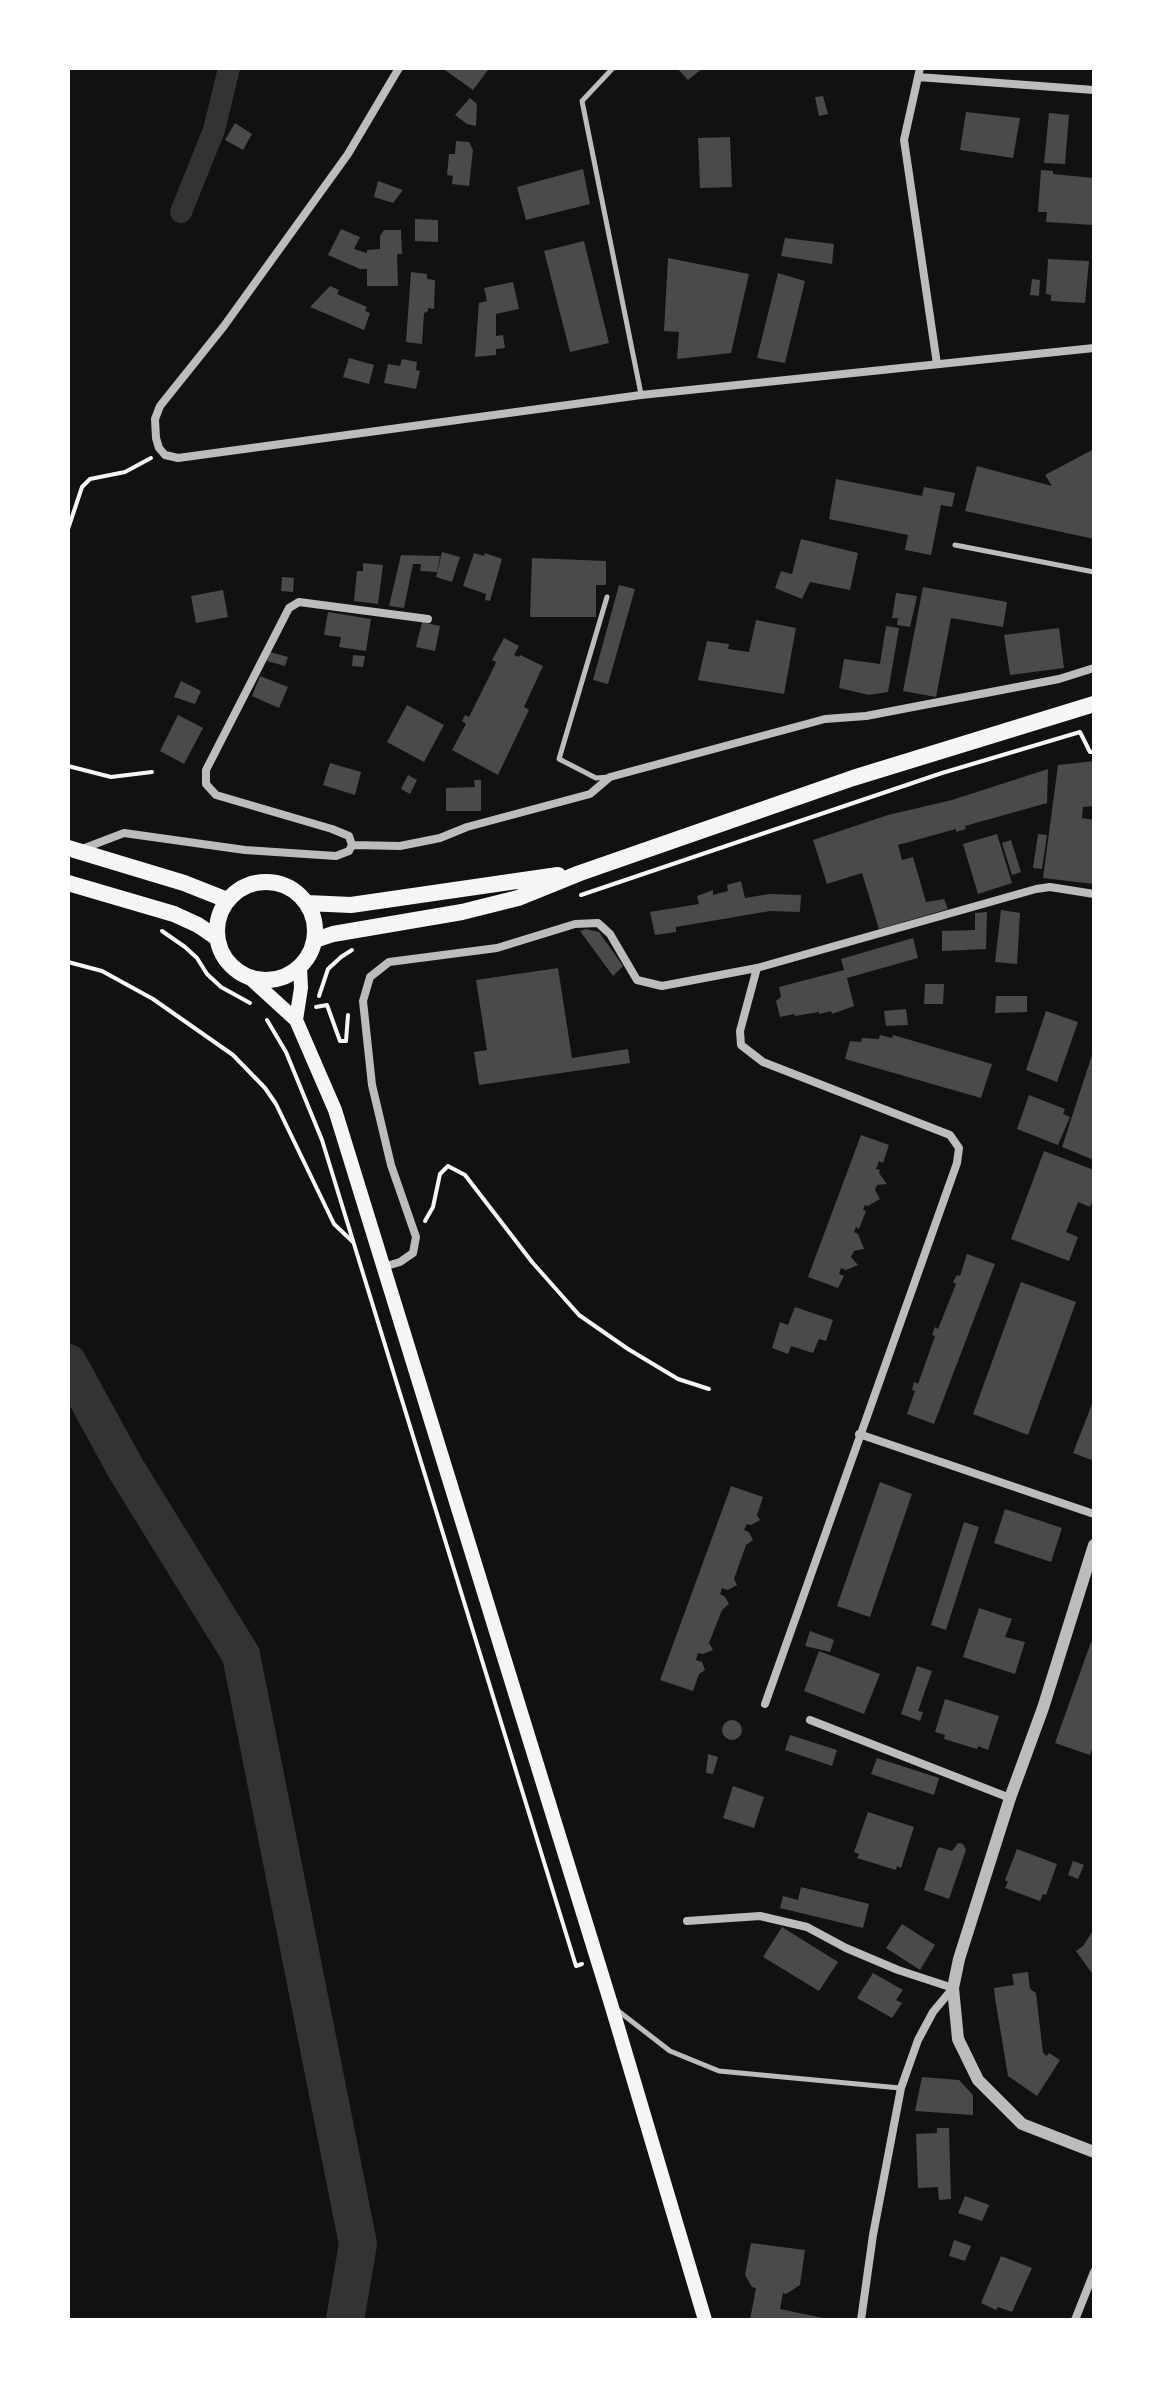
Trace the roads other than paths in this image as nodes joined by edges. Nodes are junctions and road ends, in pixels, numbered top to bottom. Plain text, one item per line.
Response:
1 (399, 68) edge
2 (613, 68) edge
3 (919, 72) edge
4 (1094, 90) edge
5 (1094, 348) edge
6 (937, 364) junction
7 (641, 395) junction
8 (955, 545) dead end
9 (1094, 572) edge
10 (607, 597) dead end
11 (428, 619) dead end
12 (1094, 668) edge
13 (1092, 705) edge
14 (610, 777) junction
15 (352, 845) junction
16 (73, 849) edge
17 (580, 873) junction
18 (68, 883) edge
19 (1094, 894) edge
20 (227, 900) junction
21 (307, 903) junction
22 (217, 938) junction
23 (315, 940) junction
24 (300, 967) junction
25 (757, 968) junction
26 (250, 978) junction
27 (296, 1020) junction
28 (381, 1261) junction
29 (859, 1434) junction
30 (1094, 1514) edge
31 (1094, 1545) edge
32 (765, 1704) dead end
33 (810, 1720) dead end
34 (1010, 1798) junction
35 (687, 1921) dead end
36 (953, 1988) junction
37 (611, 2004) junction
38 (901, 2088) junction
39 (1094, 2152) edge
40 (1094, 2272) edge
41 (705, 2320) edge
42 (861, 2320) edge
43 (1075, 2320) edge

1 - 7 street
2 - 7 lane
3 - 4 street
3 - 6 street
5 - 6 street
6 - 7 street
8 - 9 lane
10 - 14 lane
11 - 15 street
12 - 14 street
13 - 17 main road
14 - 15 street
15 - 16 street
16 - 20 main road
17 - 21 main road
17 - 23 main road
18 - 22 main road
19 - 25 street
20 - 21 main road
20 - 22 main road
21 - 23 main road
22 - 26 main road
23 - 24 main road
24 - 26 main road
24 - 27 main road
25 - 28 street
25 - 29 street
26 - 27 main road
27 - 28 main road
28 - 37 main road
29 - 30 street
29 - 32 street
31 - 34 street
33 - 34 street
34 - 36 street
35 - 36 street
36 - 38 street
36 - 39 street
37 - 38 lane
37 - 41 main road
38 - 42 street
40 - 43 street

